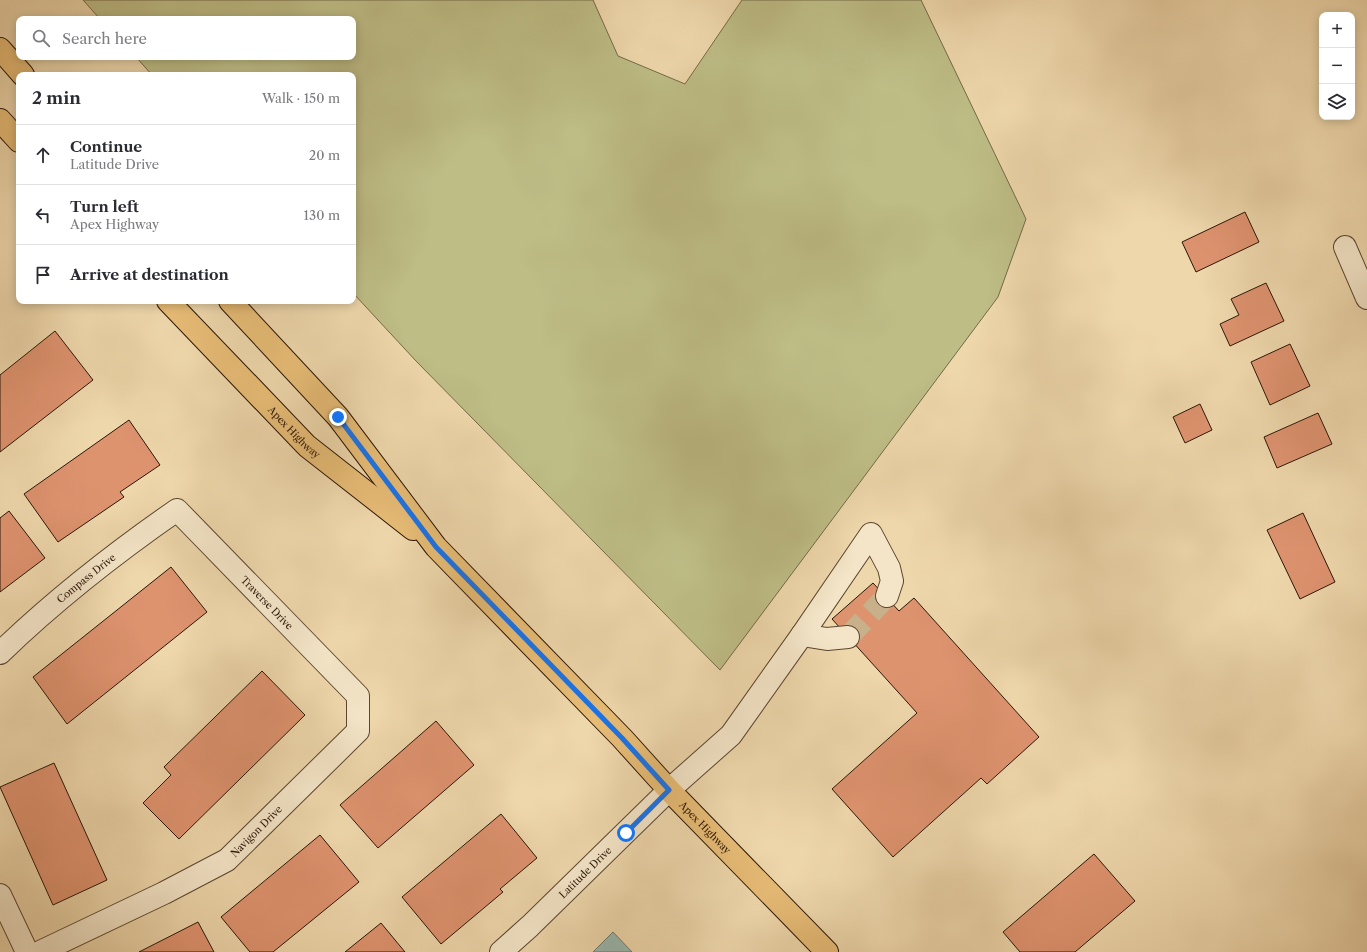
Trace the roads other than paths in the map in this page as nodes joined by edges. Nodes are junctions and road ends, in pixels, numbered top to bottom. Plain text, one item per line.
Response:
1 (0, 49) edge
2 (20, 72) edge
3 (0, 120) edge
4 (16, 138) edge
5 (1345, 246) dead end
6 (1367, 298) edge
7 (171, 304) edge
8 (233, 304) edge
9 (176, 510) joint
10 (436, 547) junction
11 (887, 596) tunnel mouth
12 (802, 636) junction
13 (848, 637) tunnel mouth
14 (0, 653) edge
15 (358, 696) joint
16 (669, 790) junction
17 (0, 895) edge
18 (27, 952) edge
19 (40, 952) edge
20 (500, 952) edge
21 (827, 952) edge

1 - 2 main road
3 - 4 main road
5 - 6 street
7 - 10 main road, Apex Highway
8 - 10 main road, Apex Highway
9 - 14 street, Compass Drive
9 - 15 street, Traverse Drive
10 - 16 main road, Apex Highway
11 - 12 street, Latitude Drive
12 - 13 street
12 - 16 street, Latitude Drive
15 - 19 street, Navigon Drive
16 - 20 street, Latitude Drive
16 - 21 main road, Apex Highway
17 - 18 street

